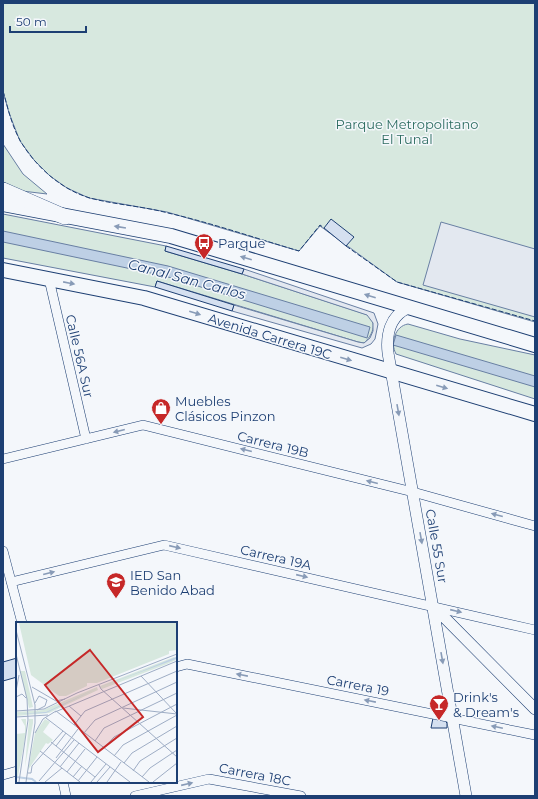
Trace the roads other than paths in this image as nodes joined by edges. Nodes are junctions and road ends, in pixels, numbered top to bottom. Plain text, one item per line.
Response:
1 (3, 190) edge
2 (3, 204) edge
3 (65, 217) junction
4 (3, 270) edge
5 (49, 279) junction
6 (408, 308) junction
7 (535, 345) edge
8 (391, 372) junction
9 (535, 414) edge
10 (86, 439) junction
11 (3, 459) edge
12 (413, 492) junction
13 (535, 526) edge
14 (3, 551) edge
15 (11, 582) junction
16 (433, 606) junction
17 (22, 622) edge
18 (535, 630) edge
19 (177, 667) edge
20 (535, 709) edge
21 (453, 718) junction
22 (535, 735) edge
23 (16, 771) edge
24 (3, 775) edge
25 (63, 783) edge
26 (66, 796) edge
27 (135, 796) edge
28 (301, 796) edge
29 (466, 796) edge

1 - 3 highway
2 - 3 main road
6 -> 3 main road
4 - 5 main road, Avenida Carrera 19C
5 -> 8 main road, Avenida Carrera 19C
5 - 10 street, Calle 56A Sur
6 - 7 main road
6 - 8 street, Calle 55 Sur
8 -> 9 main road, Avenida Carrera 19C
8 -> 12 street, Calle 55 Sur
10 - 11 street, Carrera 19B
12 -> 10 street, Carrera 19B
13 -> 12 street, Carrera 19B
12 -> 16 street, Calle 55 Sur
14 - 15 street
15 -> 16 street, Carrera 19A
15 - 17 street
16 -> 18 street, Carrera 19A
16 - 20 street
16 -> 21 street, Calle 55 Sur
21 -> 19 street, Carrera 19
22 -> 21 street, Carrera 19
21 - 29 street, Calle 55 Sur
23 - 24 street
25 - 26 street
27 -> 28 street, Carrera 18C

